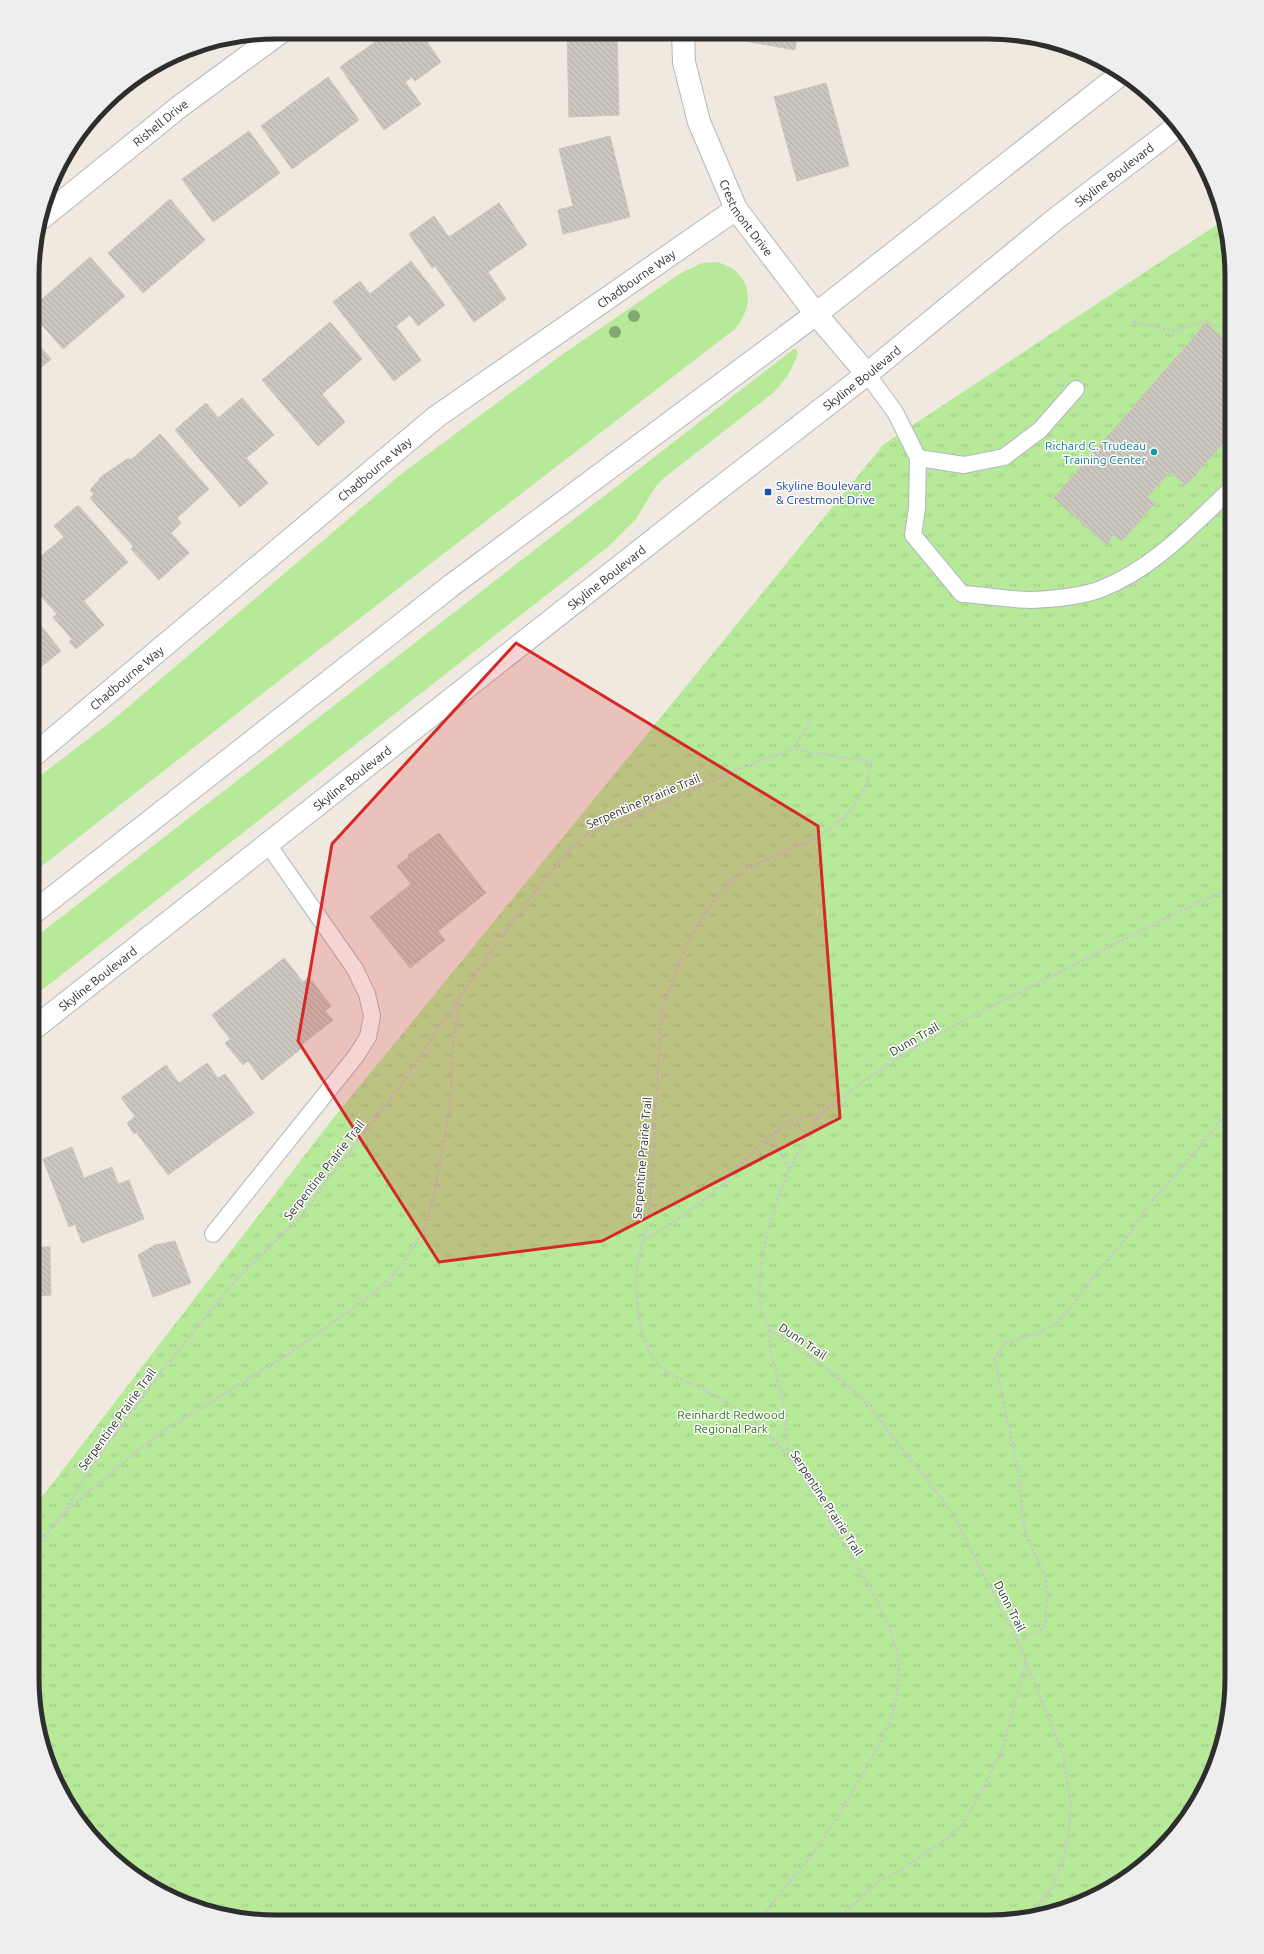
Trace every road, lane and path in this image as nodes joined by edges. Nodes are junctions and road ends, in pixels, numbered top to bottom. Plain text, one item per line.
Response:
1 (271, 39) edge
2 (683, 39) edge
3 (1117, 77) edge
4 (1174, 129) edge
5 (736, 209) junction
6 (47, 214) edge
7 (816, 314) junction
8 (1133, 322) dead end
9 (1225, 330) edge
10 (867, 374) junction
11 (1076, 389) dead end
12 (918, 458) junction
13 (1225, 495) edge
14 (813, 717) dead end
15 (793, 749) junction
16 (39, 751) edge
17 (267, 843) junction
18 (1225, 890) edge
19 (39, 909) edge
20 (459, 998) junction
21 (39, 1024) edge
22 (820, 1115) junction
23 (1225, 1115) edge
24 (765, 1142) junction
25 (790, 1170) junction
26 (213, 1234) dead end
27 (643, 1241) junction
28 (770, 1330) junction
29 (788, 1458) junction
30 (60, 1518) junction
31 (39, 1544) edge
32 (1017, 1641) junction
33 (1026, 1661) junction
34 (1034, 1910) edge
35 (764, 1915) edge
36 (842, 1915) edge

1 - 6 main road, Rishell Drive
2 - 5 main road, Crestmont Drive
3 - 7 main road
4 - 10 main road, Skyline Boulevard
5 - 7 main road, Crestmont Drive
5 - 16 main road, Chadbourne Way
7 - 10 main road, Crestmont Drive
7 - 19 main road
8 - 9 path
10 - 12 lane
10 - 17 main road, Skyline Boulevard
11 - 12 lane
12 - 13 lane
14 - 15 path
15 - 20 path, Serpentine Prairie Trail
15 - 27 path, Serpentine Prairie Trail
17 - 21 main road, Skyline Boulevard
17 - 26 lane
18 - 22 path, Dunn Trail
20 - 30 path, Serpentine Prairie Trail
20 - 30 path
22 - 24 path
22 - 25 path, Dunn Trail
23 - 32 path
24 - 25 path
24 - 27 path
25 - 28 path, Dunn Trail
27 - 29 path, Serpentine Prairie Trail
28 - 29 path
28 - 32 path, Dunn Trail
29 - 35 path, Serpentine Prairie Trail
30 - 31 path, Serpentine Prairie Trail
32 - 33 path, Dunn Trail
33 - 34 path, Dunn Trail
33 - 36 path

